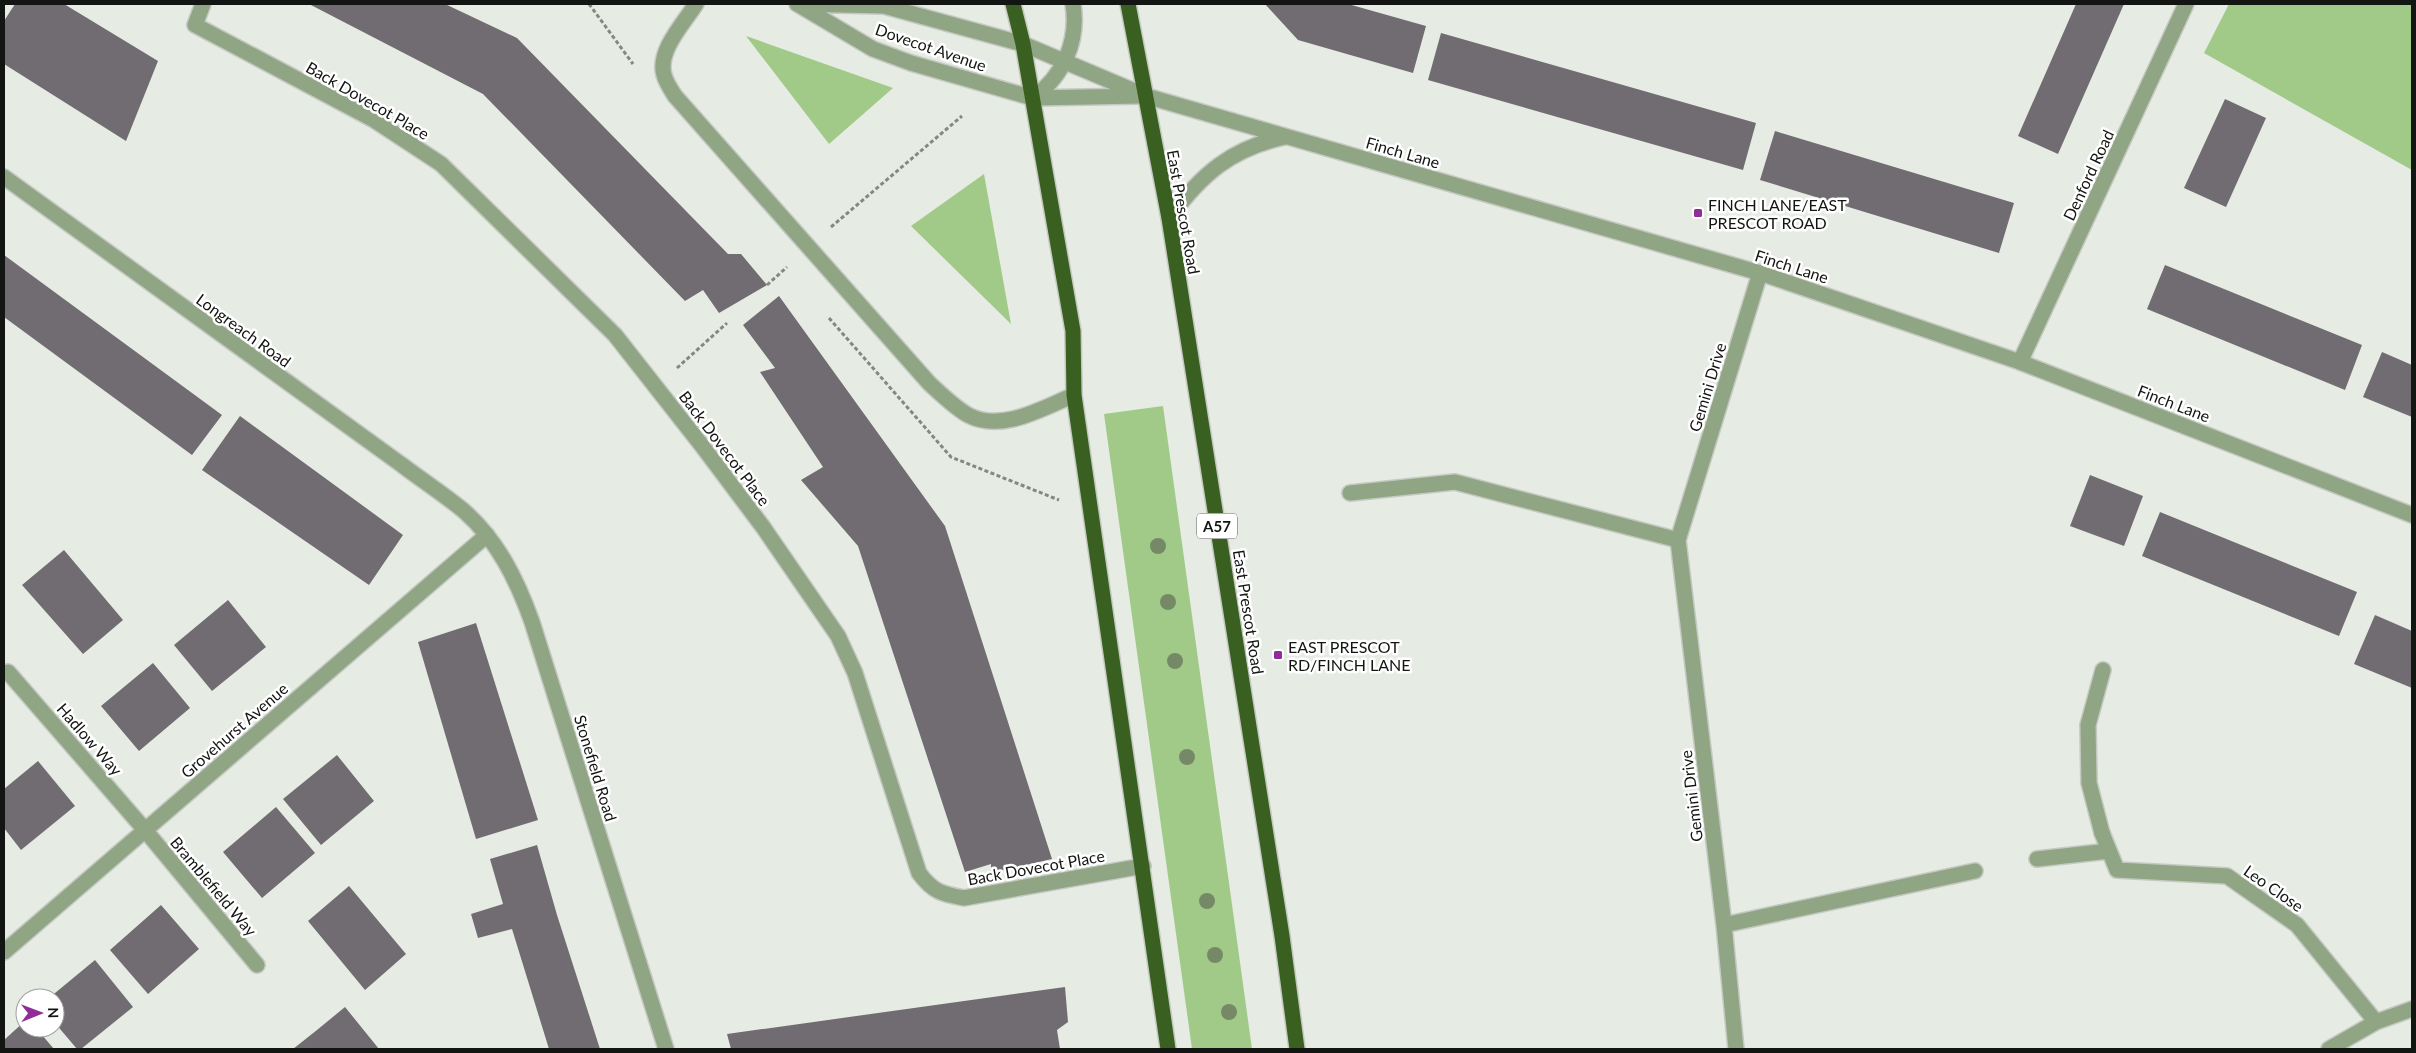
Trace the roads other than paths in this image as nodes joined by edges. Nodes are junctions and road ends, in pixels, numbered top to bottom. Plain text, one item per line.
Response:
1 (203, 4) edge
2 (696, 4) edge
3 (798, 4) edge
4 (1013, 4) edge
5 (1073, 4) edge
6 (1128, 4) edge
7 (2186, 4) edge
8 (886, 5) edge
9 (1023, 44) junction
10 (1065, 62) junction
11 (1146, 96) junction
12 (1032, 98) junction
13 (1287, 137) junction
14 (4, 177) edge
15 (1169, 218) junction
16 (1760, 273) junction
17 (2020, 362) junction
18 (1074, 395) junction
19 (1350, 493) dead end
20 (464, 512) joint
21 (2412, 516) edge
22 (487, 535) junction
23 (1678, 540) junction
24 (2103, 670) dead end
25 (8, 672) dead end
26 (144, 830) junction
27 (2110, 851) junction
28 (2037, 859) dead end
29 (1143, 866) junction
30 (1976, 871) dead end
31 (1724, 925) junction
32 (4, 952) edge
33 (257, 965) dead end
34 (2412, 1009) edge
35 (2376, 1022) junction
36 (666, 1049) edge
37 (1168, 1049) edge
38 (1297, 1049) edge
39 (1736, 1049) edge
40 (2330, 1049) edge

1 - 29 street, Back Dovecot Place
2 - 18 street
3 - 8 street, Dovecot Avenue
3 - 12 street, Dovecot Avenue
4 - 9 highway
5 - 10 street
6 - 11 highway, East Prescot Road / A57
7 - 17 street, Denford Road
8 - 9 street, Dovecot Avenue
9 - 10 street, Finch Lane
9 - 12 highway
10 - 11 street, Finch Lane
10 - 12 street
11 - 12 street, Finch Lane
11 - 13 street, Finch Lane
11 - 15 highway, East Prescot Road / A57
12 - 18 highway
13 - 15 street
13 - 16 street, Finch Lane
14 - 20 street, Longreach Road
15 - 38 highway, East Prescot Road / A57
16 - 17 street, Finch Lane
16 - 23 street, Gemini Drive
17 - 21 street, Finch Lane
18 - 29 highway
19 - 23 street
20 - 22 street, Stonefield Road
22 - 26 street, Grovehurst Avenue
22 - 36 street, Stonefield Road
23 - 31 street, Gemini Drive
24 - 27 street, Leo Close
25 - 26 street, Hadlow Way
26 - 32 street, Grovehurst Avenue
26 - 33 street, Bramblefield Way
27 - 28 street
27 - 35 street, Leo Close
29 - 37 highway
30 - 31 street
31 - 39 street, Gemini Drive
34 - 35 street
35 - 40 street

